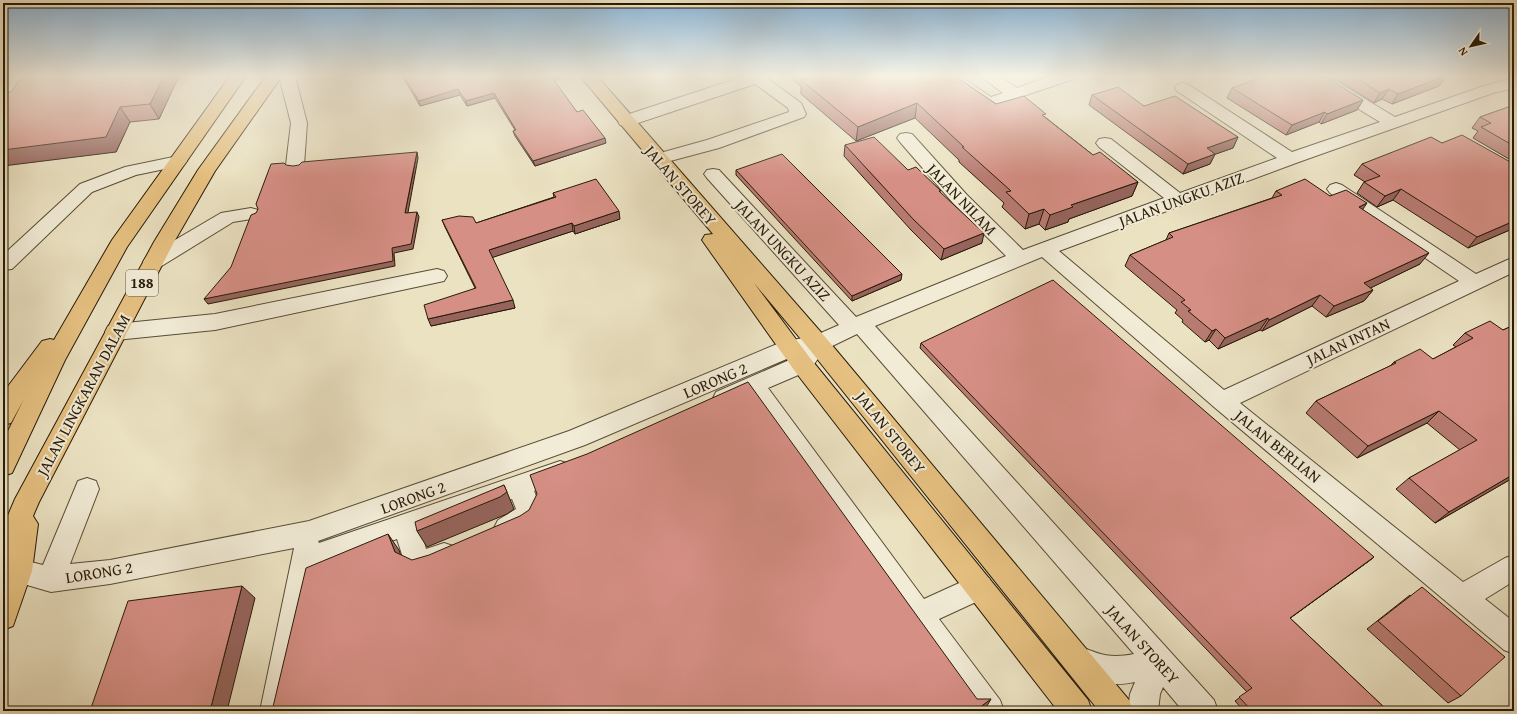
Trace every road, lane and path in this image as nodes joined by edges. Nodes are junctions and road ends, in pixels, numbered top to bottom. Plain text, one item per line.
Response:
1 (214, 109) edge
2 (250, 109) edge
3 (295, 109) edge
4 (617, 109) edge
5 (659, 109) edge
6 (796, 109) edge
7 (1215, 109) edge
8 (1371, 109) edge
9 (1434, 109) edge
10 (626, 120) junction
11 (1394, 123) junction
12 (906, 138) dead end
13 (1100, 145) dead end
14 (659, 159) junction
15 (1290, 159) junction
16 (178, 161) junction
17 (295, 165) edge
18 (713, 174) dead end
19 (1336, 189) dead end
20 (1173, 201) junction
21 (251, 214) edge
22 (1044, 249) junction
23 (1020, 258) junction
24 (153, 262) junction
25 (4, 264) dead end
26 (1513, 266) edge
27 (437, 276) dead end
28 (1474, 282) junction
29 (90, 296) junction
30 (857, 325) junction
31 (116, 332) junction
32 (818, 344) junction
33 (796, 356) junction
34 (753, 385) junction
35 (1222, 401) junction
36 (3, 416) edge
37 (674, 421) edge
38 (582, 463) edge
39 (3, 466) edge
40 (519, 485) junction
41 (87, 488) dead end
42 (406, 525) junction
43 (309, 533) junction
44 (305, 560) junction
45 (11, 563) edge
46 (1514, 567) edge
47 (51, 579) junction
48 (979, 587) junction
49 (1462, 597) junction
50 (919, 615) junction
51 (3, 617) edge
52 (1514, 640) edge
53 (1076, 659) junction
54 (1159, 662) junction
55 (276, 711) edge
56 (990, 711) edge
57 (1077, 711) edge
58 (1118, 711) edge
59 (1142, 711) edge
60 (1203, 711) edge

1 - 16 main road, 188
2 - 24 main road, JALAN LINGKARAN DALAM / 188
3 - 17 street
4 - 10 main road
5 - 10 street
6 - 14 street
7 - 15 street
8 - 11 street
9 - 11 street, JALAN UNGKU AZIZ
10 - 14 main road, JALAN STOREY
10 - 33 main road, JALAN STOREY
11 - 15 street, JALAN UNGKU AZIZ
12 - 23 street, JALAN NILAM
13 - 20 street
14 - 32 main road, JALAN STOREY
15 - 20 street, JALAN UNGKU AZIZ
16 - 25 street
16 - 29 main road, 188
18 - 30 street, JALAN UNGKU AZIZ
19 - 28 street
20 - 22 street, JALAN UNGKU AZIZ
21 - 24 street
22 - 23 street, JALAN UNGKU AZIZ
22 - 35 street, JALAN BERLIAN
23 - 30 street, JALAN UNGKU AZIZ
24 - 31 main road, JALAN LINGKARAN DALAM / 188
26 - 28 street, JALAN INTAN
27 - 31 street
28 - 35 street, JALAN INTAN
29 - 36 main road
29 - 39 main road, 188
30 - 32 street, JALAN UNGKU AZIZ
30 - 54 street, JALAN STOREY
31 - 45 main road, JALAN LINGKARAN DALAM / 188
32 - 33 street
32 - 53 main road, JALAN STOREY
33 - 34 street
33 - 43 street, LORONG 2
33 - 48 main road, JALAN STOREY
34 - 37 street
34 - 50 street
35 - 49 street, JALAN BERLIAN
38 - 40 street
40 - 42 street
40 - 42 street
41 - 47 street
42 - 44 street
43 - 44 street
43 - 47 street, LORONG 2
44 - 55 street
45 - 47 street, LORONG 2
45 - 51 main road
46 - 49 street
48 - 50 street
48 - 57 main road, JALAN STOREY
49 - 52 street, JALAN BERLIAN
50 - 56 street
53 - 54 street
53 - 58 main road, JALAN STOREY
54 - 59 street
54 - 60 street, JALAN STOREY

